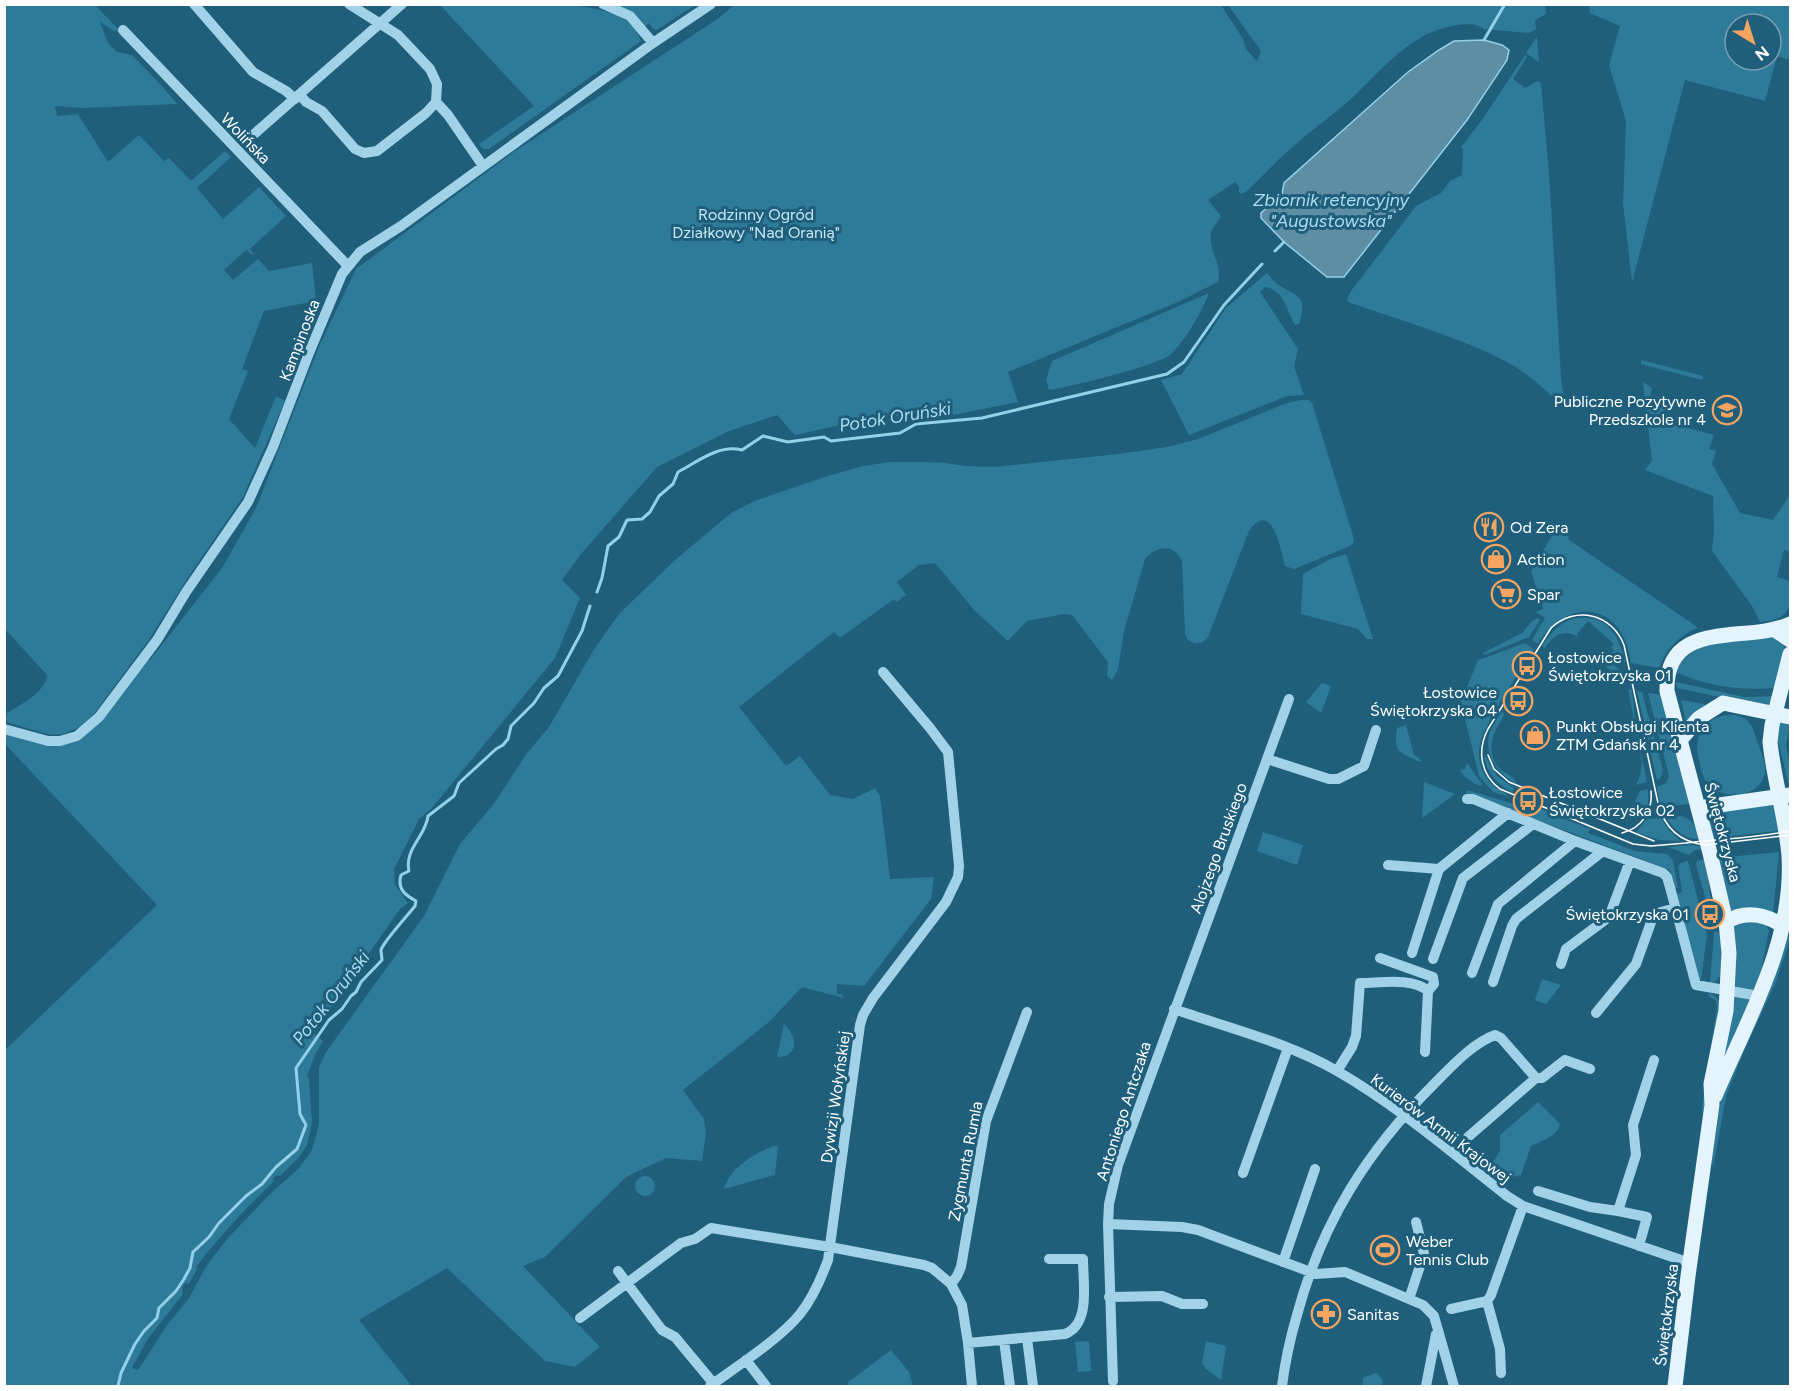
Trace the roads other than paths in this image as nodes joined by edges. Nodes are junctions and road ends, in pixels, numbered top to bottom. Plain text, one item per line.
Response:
1 (194, 4) edge
2 (349, 4) edge
3 (402, 4) edge
4 (603, 4) edge
5 (711, 4) edge
6 (381, 24) junction
7 (123, 30) dead end
8 (653, 43) junction
9 (297, 97) junction
10 (436, 102) junction
11 (253, 135) dead end
12 (483, 165) junction
13 (348, 266) junction
14 (1791, 624) edge
15 (1775, 630) junction
16 (1791, 640) edge
17 (1791, 654) edge
18 (883, 672) dead end
19 (1289, 699) dead end
20 (1775, 714) junction
21 (1791, 717) edge
22 (4, 729) edge
23 (1376, 730) dead end
24 (1680, 740) junction
25 (1267, 759) junction
26 (1785, 796) edge
27 (1467, 798) dead end
28 (1698, 808) junction
29 (1508, 813) junction
30 (1533, 824) junction
31 (1575, 841) junction
32 (1603, 851) junction
33 (1630, 861) junction
34 (1388, 865) dead end
35 (1439, 869) junction
36 (1675, 908) junction
37 (1726, 922) junction
38 (1782, 925) junction
39 (1412, 953) dead end
40 (1380, 958) dead end
41 (1433, 959) dead end
42 (1561, 964) dead end
43 (1472, 973) dead end
44 (1493, 982) dead end
45 (1428, 991) junction
46 (1728, 991) junction
47 (1759, 996) junction
48 (1174, 1009) junction
49 (1027, 1011) dead end
50 (1596, 1013) dead end
51 (1288, 1048) junction
52 (1425, 1052) dead end
53 (1654, 1060) dead end
54 (1590, 1068) dead end
55 (1337, 1071) junction
56 (1536, 1078) junction
57 (1712, 1105) junction
58 (1404, 1115) junction
59 (1468, 1137) dead end
60 (1315, 1169) dead end
61 (1243, 1173) dead end
62 (1538, 1191) dead end
63 (1523, 1206) junction
64 (1618, 1211) junction
65 (1416, 1222) dead end
66 (1108, 1224) junction
67 (1639, 1246) junction
68 (830, 1247) junction
69 (1049, 1259) dead end
70 (1283, 1262) junction
71 (1690, 1263) junction
72 (618, 1271) dead end
73 (1310, 1272) junction
74 (627, 1283) junction
75 (951, 1284) junction
76 (1109, 1297) junction
77 (1409, 1299) junction
78 (1487, 1301) junction
79 (1203, 1304) dead end
80 (1451, 1309) dead end
81 (580, 1318) dead end
82 (1437, 1330) junction
83 (1027, 1338) junction
84 (1004, 1340) junction
85 (968, 1343) junction
86 (746, 1360) junction
87 (1501, 1373) dead end
88 (1113, 1381) dead end
89 (712, 1385) edge
90 (766, 1386) edge
91 (972, 1386) edge
92 (1010, 1386) edge
93 (1034, 1386) edge
94 (1282, 1386) edge
95 (1426, 1386) edge
96 (1454, 1386) edge
97 (1675, 1386) edge

1 - 9 street
2 - 6 street
3 - 6 street
4 - 8 street
5 - 8 street, Kampinoska
6 - 9 street
6 - 10 street
7 - 13 street, Wolińska
8 - 12 street, Kampinoska
9 - 10 street
9 - 11 street
10 - 12 street
12 - 13 street, Kampinoska
13 - 22 street, Kampinoska
14 - 15 main road, Świętokrzyska
15 - 16 main road
15 - 24 main road, Świętokrzyska
17 - 20 main road, Świętokrzyska
18 - 68 street, Dywizji Wołyńskiej
19 - 25 street, Alojzego Bruskiego
20 - 21 main road
20 - 24 main road
20 - 26 main road, Świętokrzyska
23 - 25 street
24 - 28 main road, Świętokrzyska
25 - 48 street, Alojzego Bruskiego
26 - 28 main road
26 - 38 main road, Świętokrzyska
27 - 29 street
28 - 37 main road, Świętokrzyska
29 - 30 street
29 - 35 street
30 - 31 street
30 - 41 street
31 - 32 street
31 - 43 street
32 - 33 street
32 - 44 street
33 - 36 street
33 - 42 street
34 - 35 street
35 - 39 street
36 - 46 street
36 - 50 street
37 - 38 main road
37 - 46 main road, Świętokrzyska
38 - 47 main road, Świętokrzyska
40 - 45 street
45 - 52 street
45 - 55 street
46 - 47 street
46 - 57 main road, Świętokrzyska
47 - 57 main road, Świętokrzyska
48 - 51 street, Kurierów Armii Krajowej
48 - 66 street, Antoniego Antczaka
49 - 75 street, Zygmunta Rumla
51 - 55 street, Kurierów Armii Krajowej
51 - 61 street
53 - 64 street
54 - 56 street
55 - 58 street, Kurierów Armii Krajowej
56 - 58 street
56 - 59 street
57 - 71 main road, Świętokrzyska
58 - 63 street, Kurierów Armii Krajowej
58 - 73 street
60 - 70 street
62 - 64 street
63 - 67 street, Kurierów Armii Krajowej
63 - 78 street
64 - 67 street
65 - 77 street
66 - 70 street
66 - 76 street, Antoniego Antczaka
67 - 71 street, Kurierów Armii Krajowej
68 - 74 street
68 - 75 street
68 - 86 street, Dywizji Wołyńskiej
69 - 83 street
70 - 73 street
71 - 97 main road, Świętokrzyska
72 - 74 street
73 - 77 street
73 - 94 street
74 - 81 street
74 - 89 street
75 - 85 street
76 - 79 street
76 - 88 street, Antoniego Antczaka
77 - 82 street
78 - 80 street
78 - 87 street
82 - 95 street
82 - 96 street
83 - 84 street
83 - 93 street
84 - 85 street
84 - 92 street
85 - 91 street
86 - 89 street, Dywizji Wołyńskiej
86 - 90 street

